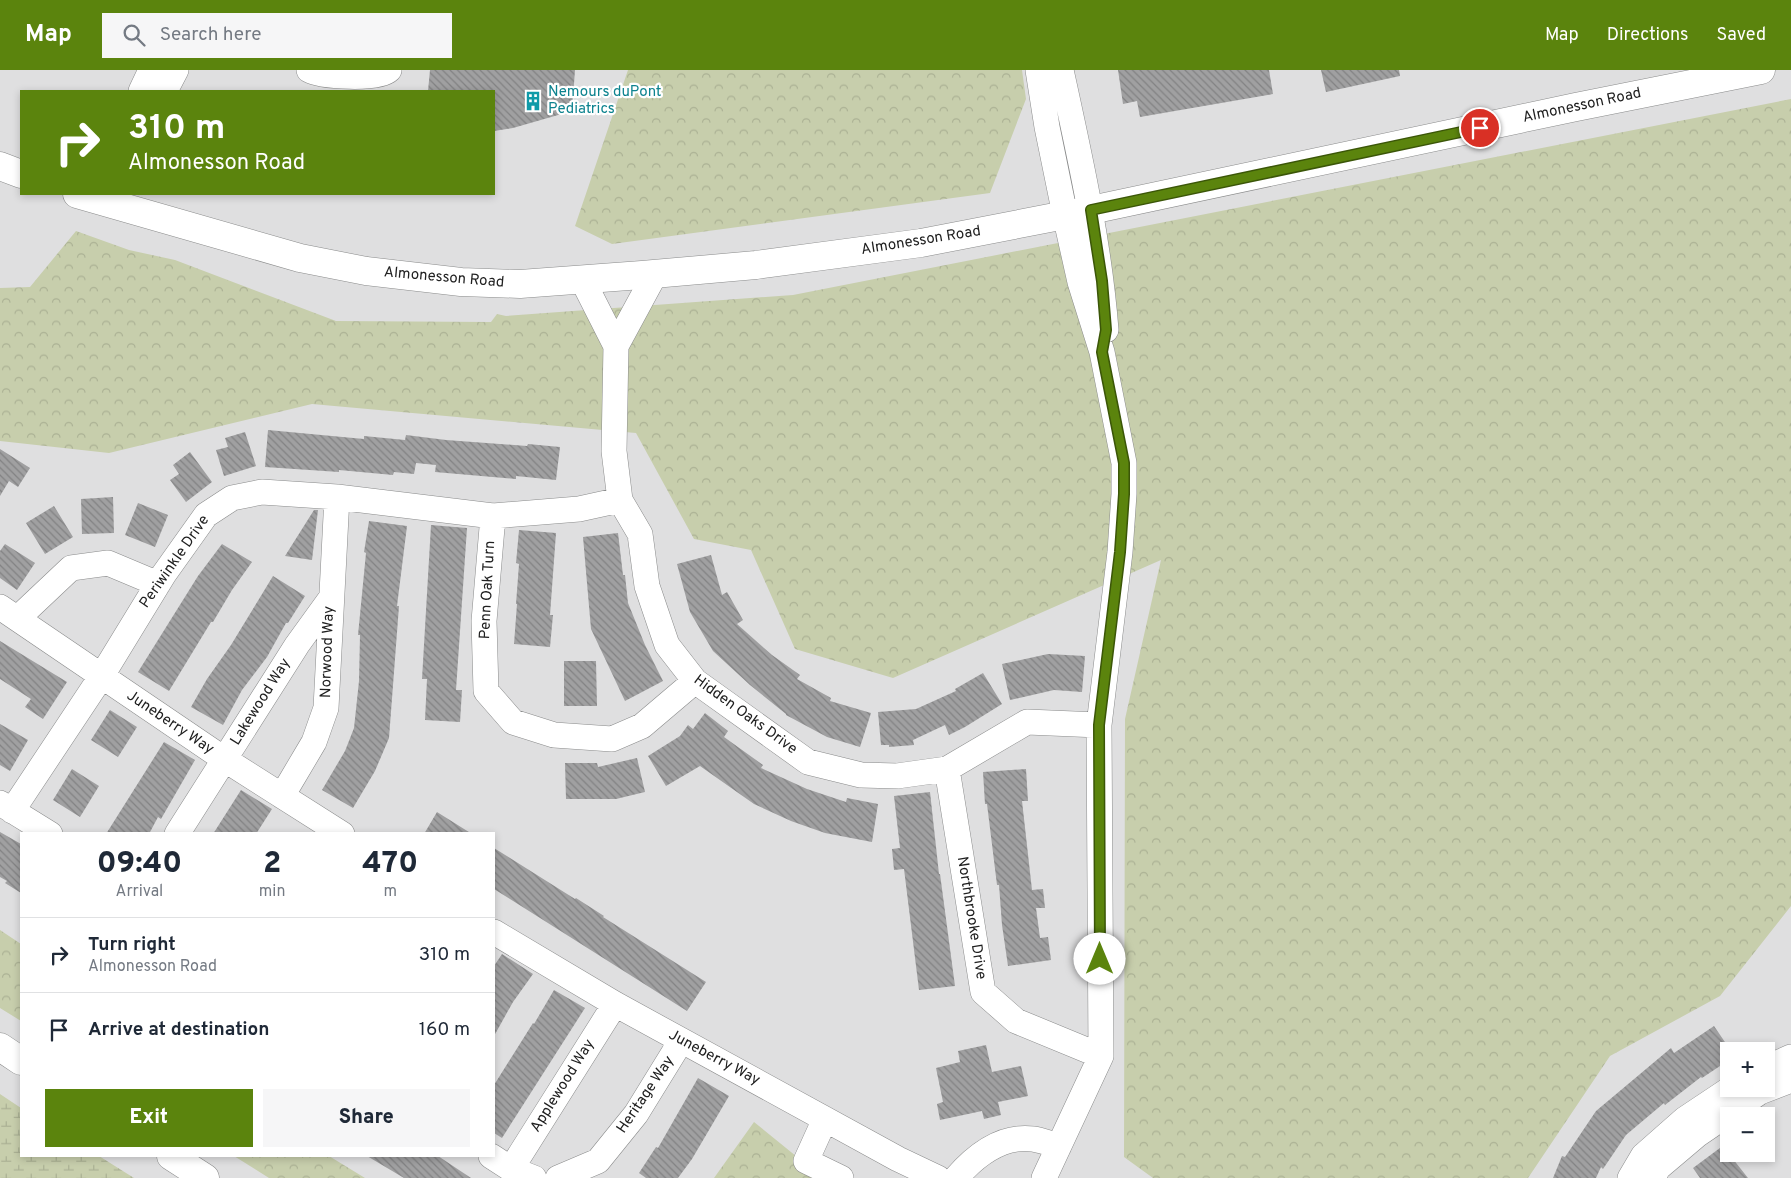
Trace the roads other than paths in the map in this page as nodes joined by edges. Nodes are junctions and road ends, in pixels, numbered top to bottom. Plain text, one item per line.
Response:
1 (151, 70) edge
2 (176, 70) edge
3 (309, 70) edge
4 (1038, 70) edge
5 (1061, 70) edge
6 (1761, 70) edge
7 (374, 72) edge
8 (141, 90) edge
9 (166, 90) edge
10 (0, 166) edge
11 (20, 174) edge
12 (85, 195) edge
13 (117, 199) edge
14 (1091, 210) junction
15 (1065, 215) junction
16 (655, 274) junction
17 (582, 280) junction
18 (616, 346) junction
19 (1102, 352) junction
20 (337, 497) junction
21 (620, 500) junction
22 (493, 516) junction
23 (158, 584) junction
24 (331, 598) junction
25 (9, 613) edge
26 (102, 677) junction
27 (694, 681) junction
28 (1099, 725) junction
29 (224, 759) junction
30 (947, 769) junction
31 (282, 796) junction
32 (6, 807) edge
33 (47, 832) edge
34 (178, 832) edge
35 (339, 832) edge
36 (495, 933) edge
37 (615, 1004) junction
38 (681, 1041) junction
39 (0, 1047) edge
40 (1101, 1056) junction
41 (1791, 1057) edge
42 (20, 1060) edge
43 (1775, 1064) edge
44 (1791, 1080) edge
45 (1726, 1099) edge
46 (825, 1119) junction
47 (1059, 1146) junction
48 (173, 1157) edge
49 (512, 1168) edge
50 (1651, 1168) edge
51 (205, 1178) edge
52 (558, 1178) edge
53 (841, 1178) edge
54 (938, 1178) edge
55 (956, 1178) edge
56 (1044, 1178) edge
57 (1630, 1178) edge

1 - 8 street
2 - 9 street
3 - 7 street
4 - 15 street
5 - 14 street
6 - 14 main road, Almonesson Road
10 - 11 main road
12 - 13 main road, Almonesson Road
13 - 17 main road, Almonesson Road
14 - 15 main road, Almonesson Road
14 - 19 street
15 - 16 main road, Almonesson Road
15 - 19 street
16 - 17 main road, Almonesson Road
16 - 18 street, Hidden Oaks Drive
17 - 18 street, Hidden Oaks Drive
18 - 21 street, Hidden Oaks Drive
19 - 28 street
20 - 22 street, Periwinkle Drive
20 - 23 street, Periwinkle Drive
20 - 24 street, Norwood Way
21 - 22 street, Periwinkle Drive
21 - 27 street, Hidden Oaks Drive
22 - 27 street, Penn Oak Turn
23 - 25 street
23 - 26 street, Periwinkle Drive
24 - 29 street, Lakewood Way
24 - 31 street, Norwood Way
25 - 26 street, Juneberry Way
26 - 29 street, Juneberry Way
26 - 32 street, Periwinkle Drive
27 - 30 street, Hidden Oaks Drive
28 - 30 street, Hidden Oaks Drive
28 - 40 street
29 - 31 street, Juneberry Way
29 - 34 street, Lakewood Way
30 - 40 street, Northbrooke Drive
31 - 35 street, Juneberry Way
32 - 33 street
36 - 37 street, Juneberry Way
37 - 38 street, Juneberry Way
37 - 49 street, Applewood Way
38 - 46 street, Juneberry Way
38 - 52 street, Heritage Way
39 - 42 main road
40 - 47 street
41 - 43 street
44 - 45 street
45 - 50 street
46 - 53 street
46 - 54 street, Juneberry Way
47 - 55 street
47 - 56 street
48 - 51 main road
50 - 57 street

